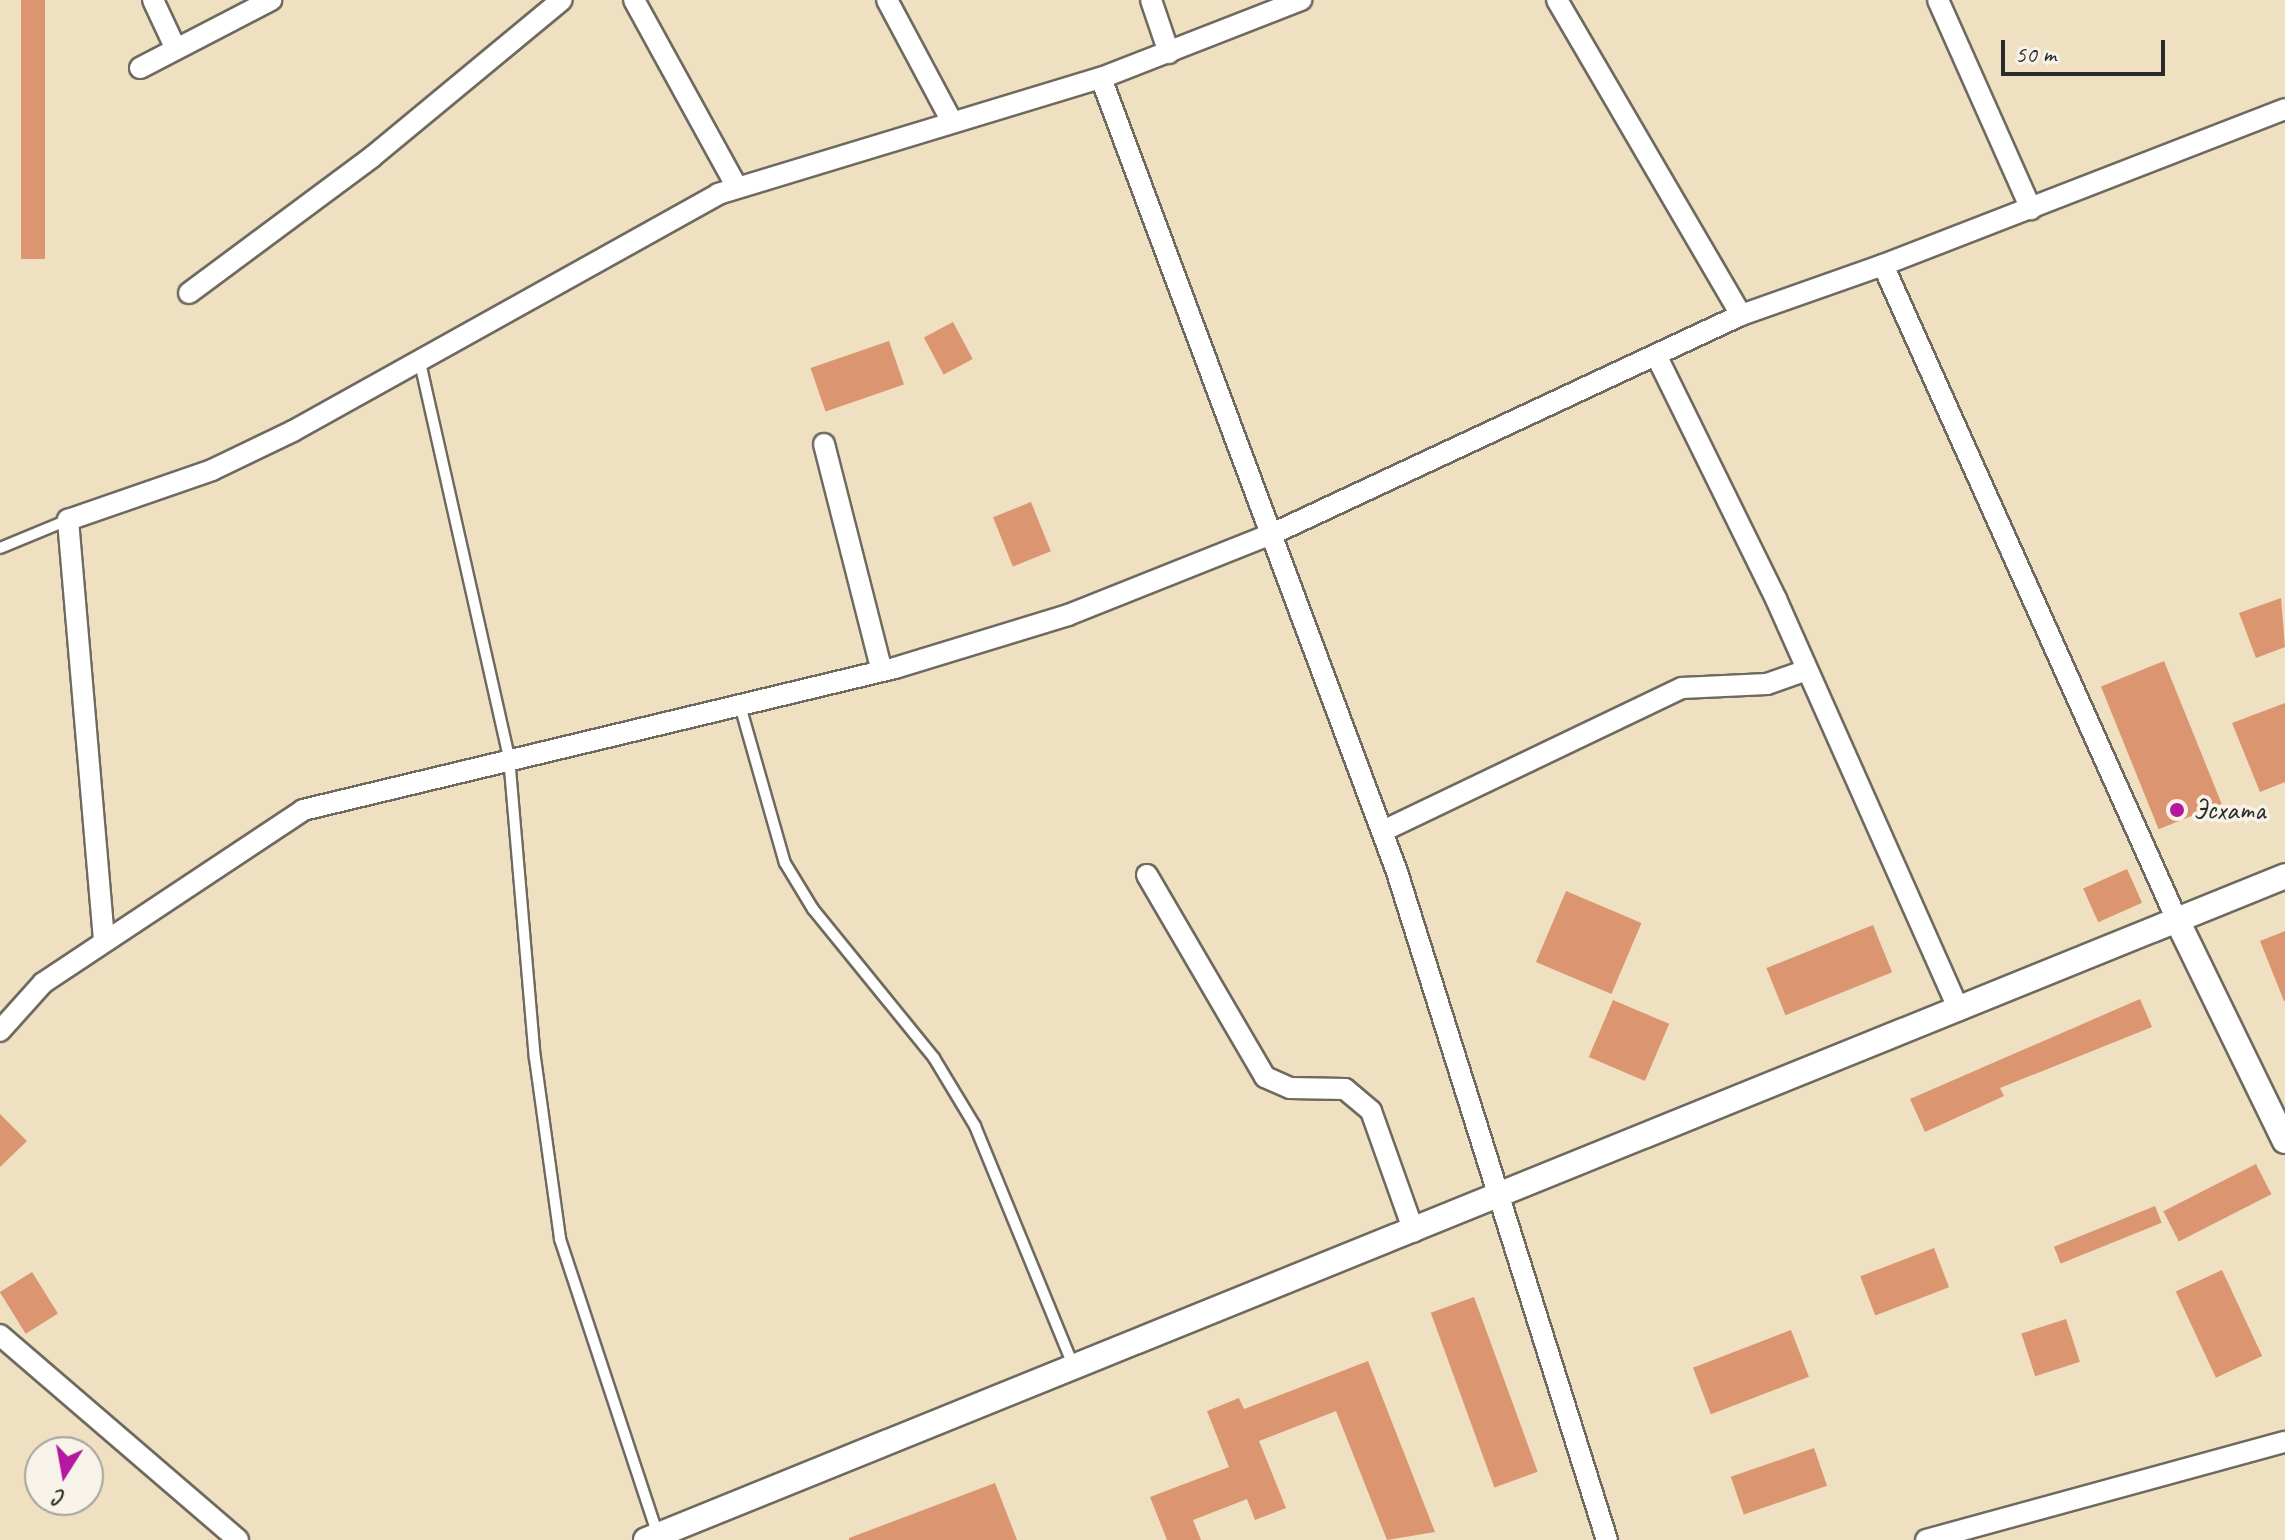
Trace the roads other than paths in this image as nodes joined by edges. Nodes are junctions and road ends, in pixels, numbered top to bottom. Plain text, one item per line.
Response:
1 (153, 0) edge
2 (271, 0) edge
3 (562, 0) edge
4 (634, 0) edge
5 (887, 0) edge
6 (1151, 0) edge
7 (1301, 0) edge
8 (1557, 0) edge
9 (1938, 0) edge
10 (176, 49) junction
11 (1169, 53) junction
12 (140, 68) dead end
13 (1101, 78) junction
14 (2285, 109) edge
15 (951, 120) junction
16 (737, 187) junction
17 (2031, 209) junction
18 (1883, 265) junction
19 (189, 293) dead end
20 (1741, 315) junction
21 (1656, 355) junction
22 (419, 358) junction
23 (824, 444) dead end
24 (68, 520) junction
25 (1272, 534) junction
26 (0, 548) edge
27 (1807, 670) junction
28 (882, 671) junction
29 (738, 701) junction
30 (509, 757) junction
31 (1383, 831) junction
32 (1147, 875) dead end
33 (2285, 876) edge
34 (2176, 918) junction
35 (104, 940) junction
36 (1959, 1010) junction
37 (0, 1031) edge
38 (2285, 1141) edge
39 (1502, 1197) junction
40 (1414, 1232) junction
41 (0, 1335) edge
42 (1074, 1367) junction
43 (2285, 1442) edge
44 (652, 1538) edge
45 (238, 1540) edge
46 (1607, 1540) edge
47 (1926, 1540) edge

1 - 10 street
2 - 10 street
3 - 19 street
4 - 16 street
5 - 15 street
6 - 11 street
7 - 11 street
8 - 20 street
9 - 17 street
10 - 12 street
11 - 13 street
13 - 15 street
13 - 25 street
14 - 17 street
15 - 16 street
16 - 22 street
17 - 18 street
18 - 20 street
18 - 34 street
20 - 21 street
21 - 25 street
21 - 27 street
22 - 24 street
22 - 30 lane
23 - 28 street
24 - 26 lane
24 - 35 street
25 - 28 street
25 - 31 street
27 - 31 street
27 - 36 street
28 - 29 street
29 - 30 street
29 - 42 lane
30 - 35 street
30 - 44 lane
31 - 39 street
32 - 40 street
33 - 34 street
34 - 36 street
34 - 38 street
35 - 37 street
36 - 39 street
39 - 40 street
39 - 46 street
40 - 42 street
41 - 45 street
42 - 44 street
43 - 47 street

